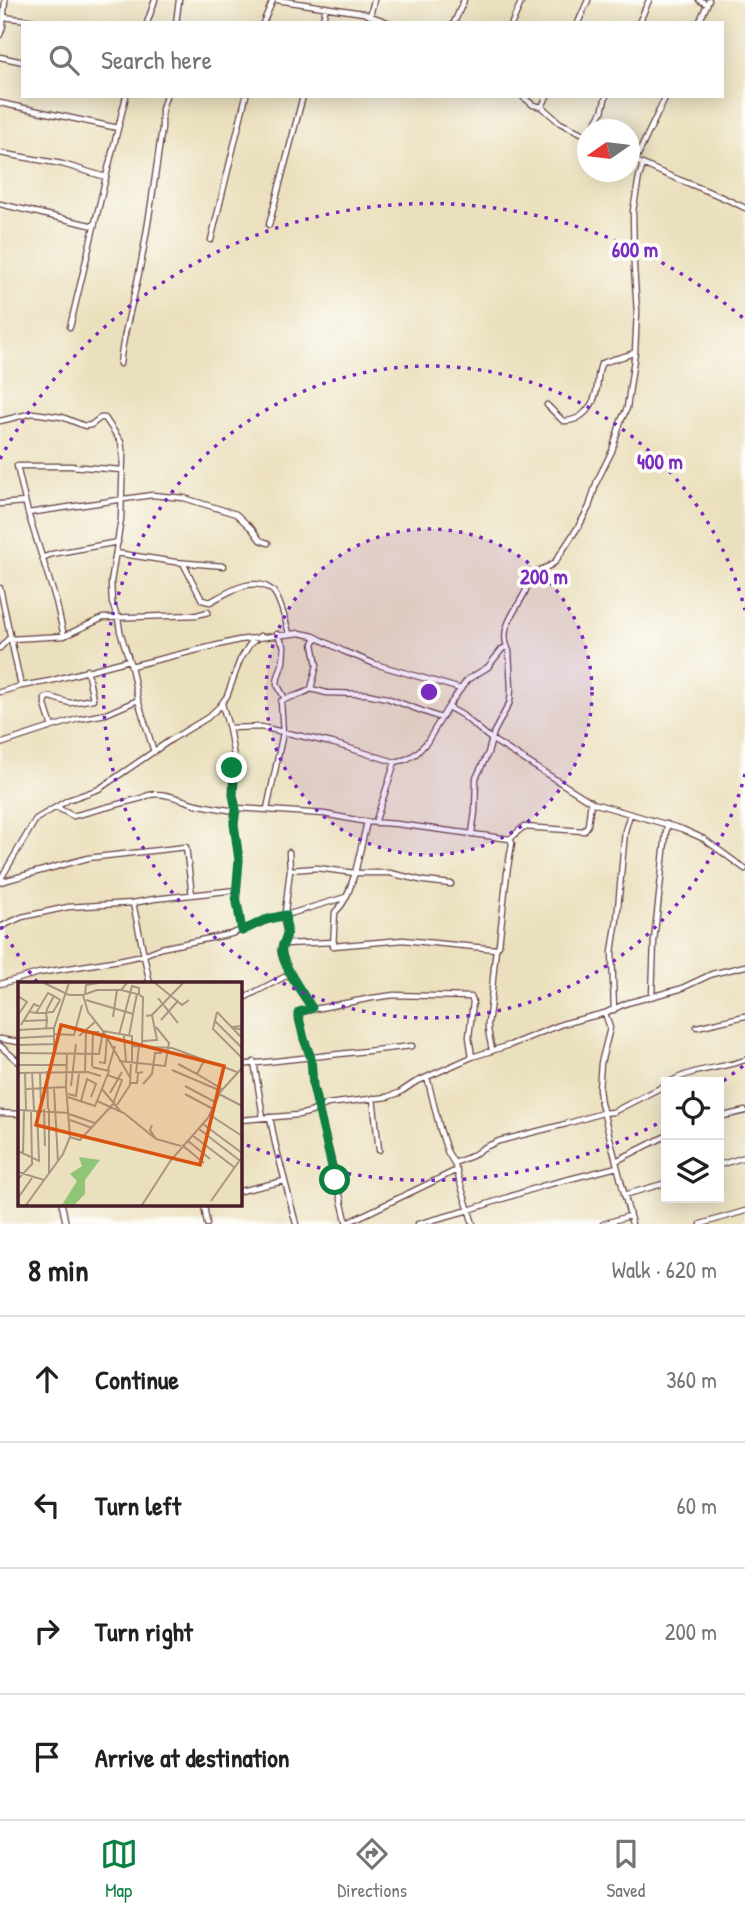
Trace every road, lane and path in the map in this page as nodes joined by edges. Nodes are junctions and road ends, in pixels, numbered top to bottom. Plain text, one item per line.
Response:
1 (5, 0) edge
2 (155, 0) edge
3 (179, 0) edge
4 (275, 0) edge
5 (374, 0) edge
6 (464, 0) edge
7 (522, 0) edge
8 (588, 0) edge
9 (649, 0) edge
10 (699, 0) edge
11 (304, 2) edge
12 (708, 2) edge
13 (326, 7) junction
14 (370, 16) junction
15 (4, 17) junction
16 (35, 21) edge
17 (149, 21) edge
18 (176, 21) edge
19 (264, 21) edge
20 (322, 21) edge
21 (384, 21) edge
22 (455, 21) edge
23 (513, 21) edge
24 (579, 21) edge
25 (640, 21) edge
26 (700, 21) edge
27 (0, 35) edge
28 (0, 57) edge
29 (21, 62) edge
30 (126, 98) edge
31 (165, 98) edge
32 (246, 98) edge
33 (302, 98) edge
34 (524, 98) edge
35 (546, 98) edge
36 (605, 98) edge
37 (665, 98) edge
38 (0, 103) edge
39 (542, 107) junction
40 (597, 119) edge
41 (118, 128) junction
42 (577, 131) edge
43 (640, 144) edge
44 (0, 153) edge
45 (640, 163) edge
46 (643, 165) junction
47 (106, 177) junction
48 (0, 204) edge
49 (745, 208) edge
50 (269, 225) dead end
51 (94, 226) junction
52 (211, 240) dead end
53 (69, 327) dead end
54 (635, 352) junction
55 (120, 364) dead end
56 (547, 405) dead end
57 (0, 421) edge
58 (122, 470) junction
59 (120, 500) junction
60 (26, 502) junction
61 (0, 504) edge
62 (28, 513) junction
63 (118, 542) junction
64 (268, 543) dead end
65 (116, 553) junction
66 (42, 558) junction
67 (183, 563) junction
68 (224, 566) dead end
69 (0, 588) edge
70 (208, 612) dead end
71 (118, 618) junction
72 (3, 619) edge
73 (289, 633) junction
74 (277, 634) junction
75 (64, 636) junction
76 (260, 636) junction
77 (316, 637) junction
78 (10, 638) junction
79 (506, 647) junction
80 (0, 648) edge
81 (129, 660) junction
82 (131, 666) junction
83 (87, 670) junction
84 (21, 685) junction
85 (461, 688) junction
86 (311, 689) junction
87 (0, 692) edge
88 (285, 699) junction
89 (138, 700) junction
90 (222, 704) junction
91 (448, 707) junction
92 (441, 718) junction
93 (52, 726) junction
94 (229, 728) junction
95 (283, 733) junction
96 (491, 740) junction
97 (0, 744) edge
98 (154, 752) junction
99 (395, 762) junction
100 (591, 801) junction
101 (56, 807) junction
102 (267, 809) junction
103 (236, 810) junction
104 (630, 814) junction
105 (367, 822) junction
106 (375, 823) junction
107 (667, 824) junction
108 (472, 833) junction
109 (510, 839) junction
110 (289, 852) dead end
111 (745, 869) edge
112 (290, 870) junction
113 (355, 873) junction
114 (0, 881) edge
115 (451, 884) dead end
116 (236, 890) junction
117 (191, 895) junction
118 (346, 897) junction
119 (133, 903) junction
120 (286, 915) junction
121 (0, 928) edge
122 (242, 931) junction
123 (334, 942) junction
124 (284, 944) junction
125 (496, 949) junction
126 (143, 955) junction
127 (745, 966) edge
128 (290, 974) junction
129 (150, 982) edge
130 (0, 984) edge
131 (652, 996) junction
132 (242, 999) edge
133 (312, 1008) junction
134 (614, 1010) junction
135 (606, 1013) junction
136 (745, 1016) edge
137 (697, 1027) dead end
138 (0, 1040) edge
139 (18, 1042) edge
140 (0, 1046) edge
141 (412, 1046) dead end
142 (492, 1051) junction
143 (311, 1058) junction
144 (472, 1058) junction
145 (745, 1060) edge
146 (18, 1061) edge
147 (254, 1062) junction
148 (242, 1065) edge
149 (426, 1077) junction
150 (682, 1077) edge
151 (661, 1087) edge
152 (373, 1098) junction
153 (319, 1108) junction
154 (745, 1111) edge
155 (0, 1112) edge
156 (602, 1113) junction
157 (18, 1114) edge
158 (724, 1116) edge
159 (263, 1117) junction
160 (270, 1117) junction
161 (242, 1120) edge
162 (661, 1139) edge
163 (380, 1150) dead end
164 (745, 1157) edge
165 (454, 1163) junction
166 (724, 1163) edge
167 (616, 1164) junction
168 (457, 1170) junction
169 (284, 1181) junction
170 (661, 1184) edge
171 (242, 1191) edge
172 (624, 1195) junction
173 (62, 1206) edge
174 (205, 1206) edge
175 (469, 1210) junction
176 (745, 1211) edge
177 (629, 1216) junction
178 (66, 1224) edge
179 (206, 1224) edge
180 (296, 1224) edge
181 (346, 1224) edge
182 (418, 1224) edge
183 (473, 1224) edge
184 (603, 1224) edge
185 (632, 1224) edge
186 (701, 1224) edge

1 - 15 street
2 - 17 street
3 - 18 street
4 - 11 street
4 - 19 street
5 - 14 street
6 - 22 street
7 - 23 street
8 - 24 street
9 - 25 street
10 - 12 street
11 - 13 street
12 - 26 street
13 - 14 street
13 - 20 street
14 - 21 street
15 - 16 street
15 - 27 street
28 - 29 street
30 - 41 street
31 - 55 street
32 - 52 street
33 - 50 street
34 - 39 street
35 - 39 street
36 - 40 street
37 - 43 street
38 - 41 street
39 - 42 street
41 - 47 street
44 - 47 street
45 - 46 street
46 - 49 street
46 - 54 street
47 - 51 street
48 - 51 street
51 - 53 street
54 - 56 street
54 - 79 street
57 - 58 street
58 - 59 street
58 - 60 street
59 - 62 street
59 - 63 street
59 - 64 street
60 - 61 street
60 - 62 street
62 - 66 street
63 - 65 street
63 - 66 street
65 - 67 street
65 - 71 street
66 - 75 street
67 - 68 street
67 - 73 street
69 - 72 street
70 - 71 street
71 - 75 street
71 - 81 street
72 - 78 street
73 - 74 street
73 - 77 street
74 - 76 street
74 - 88 street
75 - 78 street
76 - 82 street
76 - 90 street
77 - 85 street
77 - 86 street
78 - 80 street
78 - 84 street
79 - 85 street
79 - 96 street
81 - 82 street
81 - 83 street
82 - 89 street
83 - 84 street
83 - 93 street
84 - 87 street
85 - 91 street
86 - 88 street
86 - 92 street
88 - 95 street
89 - 93 street
89 - 98 street
90 - 94 street
90 - 98 street
91 - 92 street
91 - 96 street
92 - 99 street
93 - 97 street
94 - 95 street
94 - 103 street
95 - 99 street
95 - 102 street
96 - 100 street
96 - 108 street
98 - 101 street
99 - 106 street
100 - 104 street
100 - 109 street
101 - 103 street
101 - 114 street
102 - 103 street
102 - 105 street
103 - 116 street
104 - 107 street
104 - 134 street
105 - 106 street
105 - 113 street
106 - 108 street
107 - 111 street
107 - 131 street
108 - 109 street
109 - 125 street
110 - 112 street
112 - 113 street
112 - 120 street
113 - 115 street
113 - 118 street
114 - 117 street
116 - 117 street
116 - 122 street
117 - 119 street
118 - 120 street
118 - 123 street
119 - 121 street
119 - 126 street
120 - 122 street
120 - 124 street
122 - 126 street
123 - 124 street
123 - 125 street
124 - 128 street
125 - 142 street
126 - 129 street
126 - 130 street
127 - 131 street
128 - 132 street
128 - 133 street
131 - 134 street
133 - 143 street
133 - 144 street
134 - 135 street
135 - 142 street
135 - 156 street
136 - 137 street
138 - 139 street
140 - 146 street
141 - 143 street
142 - 144 street
143 - 147 street
143 - 153 street
144 - 149 street
145 - 150 street
147 - 148 street
147 - 159 street
149 - 152 street
149 - 165 street
151 - 156 street
152 - 153 street
152 - 163 street
153 - 160 street
153 - 181 street
154 - 158 street
155 - 157 street
156 - 165 street
156 - 167 street
159 - 160 street
159 - 161 street
160 - 169 street
162 - 167 street
164 - 166 street
165 - 168 street
167 - 172 street
167 - 175 street
168 - 175 street
168 - 181 street
169 - 171 street
169 - 180 street
170 - 172 street
172 - 177 street
173 - 178 street
174 - 179 street
175 - 182 street
175 - 183 street
176 - 186 street
177 - 184 street
177 - 185 street

